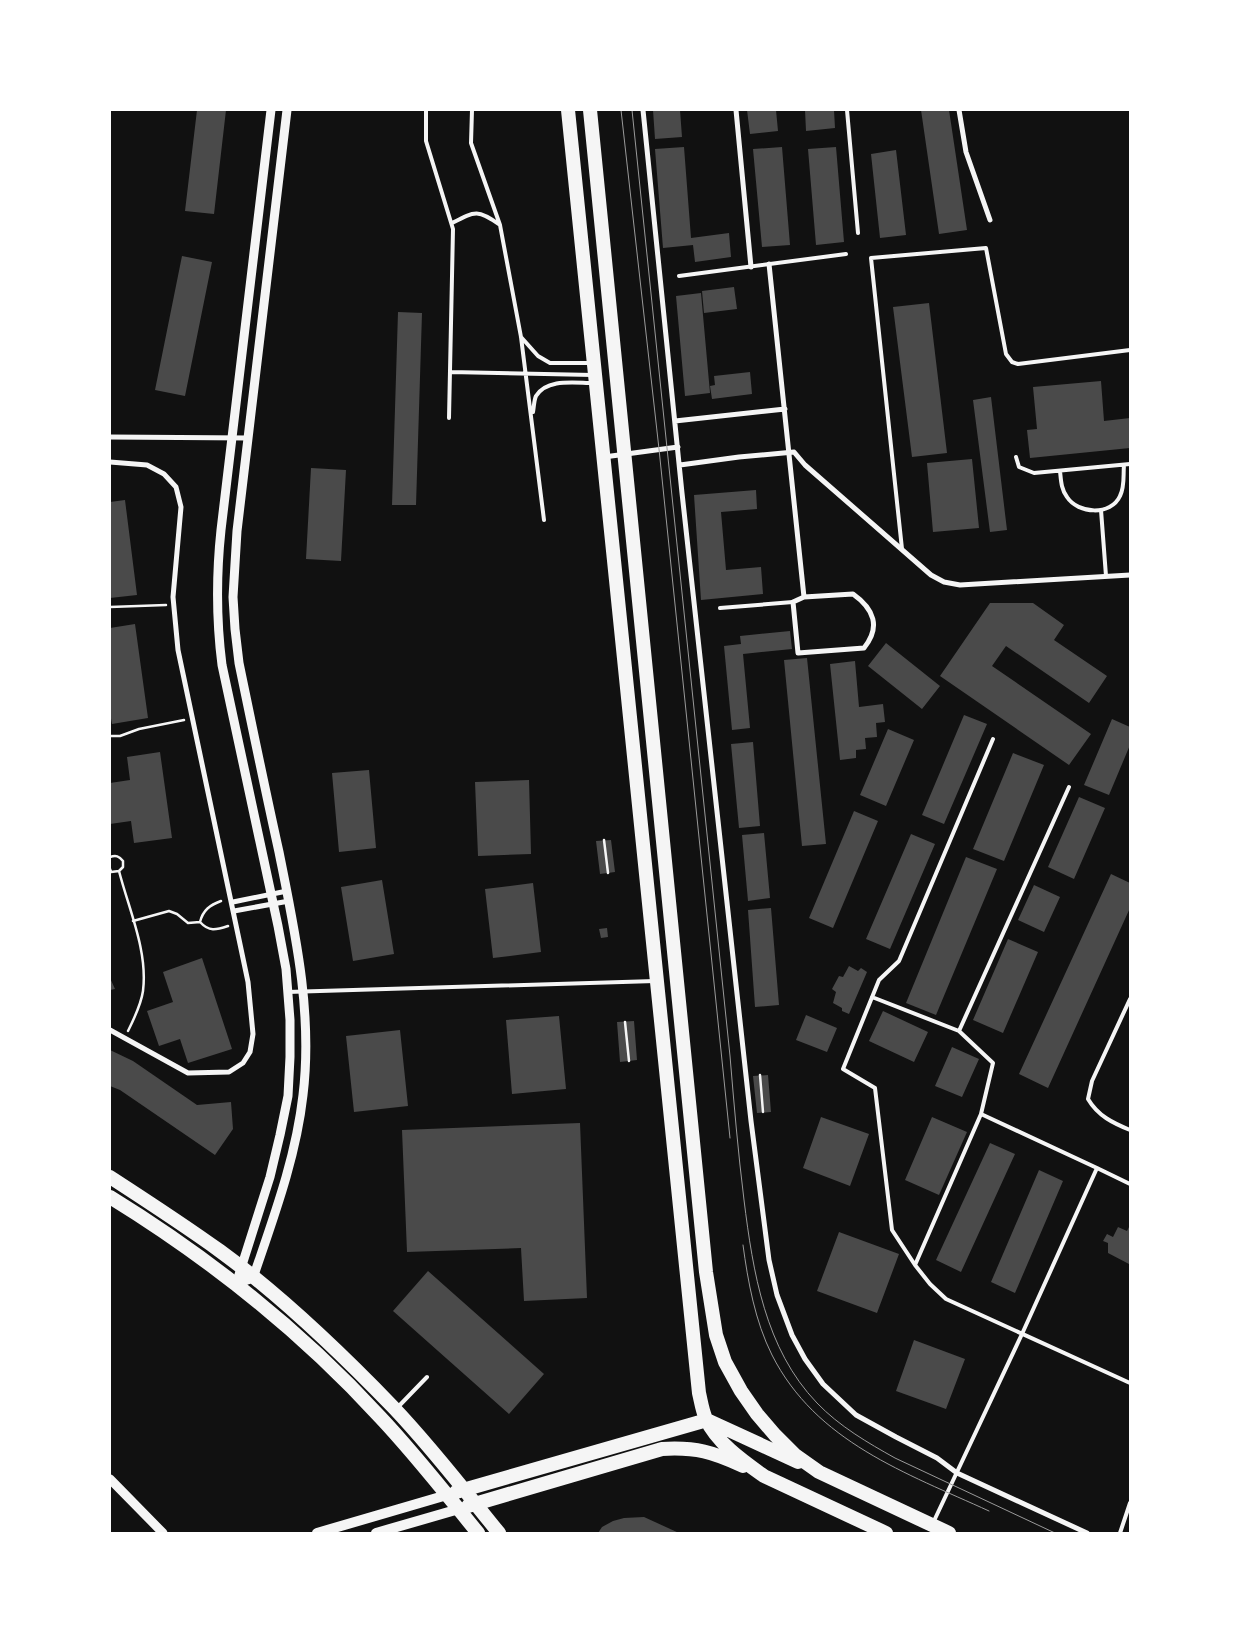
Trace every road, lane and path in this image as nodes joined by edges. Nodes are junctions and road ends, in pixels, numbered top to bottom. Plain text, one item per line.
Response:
1 (270, 110) edge
2 (287, 110) edge
3 (426, 110) edge
4 (472, 110) edge
5 (568, 110) edge
6 (590, 110) edge
7 (643, 110) edge
8 (736, 110) edge
9 (846, 110) edge
10 (959, 110) edge
11 (990, 220) dead end
12 (452, 223) junction
13 (500, 224) junction
14 (858, 233) dead end
15 (846, 254) dead end
16 (769, 264) junction
17 (751, 266) junction
18 (679, 276) dead end
19 (521, 337) junction
20 (1130, 350) edge
21 (450, 372) junction
22 (526, 374) junction
23 (595, 374) junction
24 (785, 409) junction
25 (532, 417) junction
26 (449, 418) dead end
27 (676, 421) junction
28 (110, 437) edge
29 (232, 438) junction
30 (248, 438) junction
31 (678, 446) junction
32 (788, 453) junction
33 (624, 454) junction
34 (603, 457) junction
35 (1016, 457) dead end
36 (110, 462) edge
37 (1130, 464) edge
38 (680, 465) junction
39 (1124, 465) junction
40 (1060, 470) junction
41 (1100, 510) junction
42 (544, 520) dead end
43 (902, 549) junction
44 (1130, 574) edge
45 (1106, 576) junction
46 (804, 597) junction
47 (793, 602) junction
48 (174, 605) junction
49 (110, 607) edge
50 (720, 608) dead end
51 (192, 719) junction
52 (110, 736) edge
53 (993, 739) dead end
54 (1069, 786) dead end
55 (604, 840) dead end
56 (110, 857) edge
57 (110, 869) edge
58 (120, 871) junction
59 (608, 873) dead end
60 (287, 891) junction
61 (272, 899) junction
62 (232, 900) junction
63 (289, 901) junction
64 (234, 911) junction
65 (133, 921) junction
66 (200, 922) junction
67 (237, 924) junction
68 (657, 981) junction
69 (303, 991) junction
70 (288, 992) junction
71 (872, 997) junction
72 (1130, 999) edge
73 (625, 1022) dead end
74 (110, 1030) edge
75 (959, 1032) junction
76 (125, 1038) junction
77 (629, 1061) dead end
78 (760, 1075) dead end
79 (763, 1112) dead end
80 (981, 1114) junction
81 (1130, 1130) edge
82 (1097, 1168) junction
83 (110, 1177) edge
84 (1130, 1184) edge
85 (110, 1197) edge
86 (915, 1265) junction
87 (241, 1268) junction
88 (253, 1278) junction
89 (236, 1284) junction
90 (1022, 1334) junction
91 (427, 1377) dead end
92 (1130, 1383) edge
93 (395, 1409) junction
94 (707, 1420) junction
95 (819, 1472) junction
96 (957, 1473) junction
97 (764, 1476) junction
98 (110, 1479) edge
99 (464, 1490) junction
100 (447, 1495) junction
101 (1130, 1503) edge
102 (475, 1504) junction
103 (458, 1509) junction
104 (932, 1525) junction
105 (162, 1533) edge
106 (317, 1533) edge
107 (376, 1533) edge
108 (478, 1533) edge
109 (499, 1533) edge
110 (886, 1533) edge
111 (949, 1533) edge
112 (1087, 1533) edge
113 (1120, 1533) edge

1 - 29 street
2 - 30 street
3 - 12 lane
4 - 13 lane
5 - 23 highway
6 - 33 highway
7 - 27 street
8 - 17 street
9 - 14 lane
10 - 11 street
12 - 13 lane
12 - 21 lane
13 - 19 lane
15 - 16 lane
16 - 17 lane
16 - 24 street
17 - 18 lane
19 - 22 lane
19 - 23 lane
20 - 43 lane
21 - 22 lane
21 - 26 lane
22 - 23 lane
22 - 25 lane
23 - 25 lane
23 - 34 highway
24 - 27 street
24 - 32 street
25 - 42 lane
27 - 31 street
28 - 29 street
29 - 30 street
29 - 61 street
30 - 60 street
31 - 33 street
31 - 38 street
32 - 38 street
32 - 43 street
32 - 46 street
33 - 34 street
33 - 95 highway
34 - 68 highway
35 - 40 lane
36 - 48 street
37 - 39 lane
38 - 96 street
39 - 40 lane
39 - 41 lane
40 - 41 lane
41 - 45 lane
43 - 45 street
44 - 45 street
46 - 47 street
46 - 47 street
47 - 50 lane
48 - 49 path
48 - 51 street
51 - 52 path
51 - 62 street
53 - 71 lane
54 - 75 lane
55 - 59 path
56 - 58 path
57 - 58 path
58 - 65 path
60 - 61 street
60 - 63 street
61 - 62 street
61 - 63 street
61 - 64 street
61 - 70 street
62 - 64 street
62 - 66 path
63 - 69 street
64 - 67 street
65 - 66 path
65 - 76 path
66 - 67 path
67 - 76 street
68 - 69 lane
68 - 94 highway
69 - 70 lane
69 - 88 street
70 - 87 street
71 - 75 lane
71 - 86 lane
72 - 81 lane
73 - 77 path
74 - 76 street
75 - 80 lane
78 - 79 path
80 - 82 lane
80 - 86 lane
82 - 84 lane
82 - 90 lane
83 - 87 highway
85 - 89 highway
86 - 90 lane
87 - 88 highway
87 - 89 street
88 - 89 street
88 - 93 highway
89 - 100 highway
90 - 92 lane
90 - 96 lane
91 - 93 lane
93 - 99 highway
94 - 95 highway
94 - 97 highway
94 - 99 highway
95 - 104 highway
96 - 104 lane
96 - 112 street
97 - 102 highway
97 - 110 highway
98 - 105 street
99 - 100 highway
99 - 102 highway
100 - 103 highway
100 - 106 main road
101 - 113 lane
102 - 103 highway
102 - 109 highway
103 - 107 main road
103 - 108 highway
104 - 111 highway

